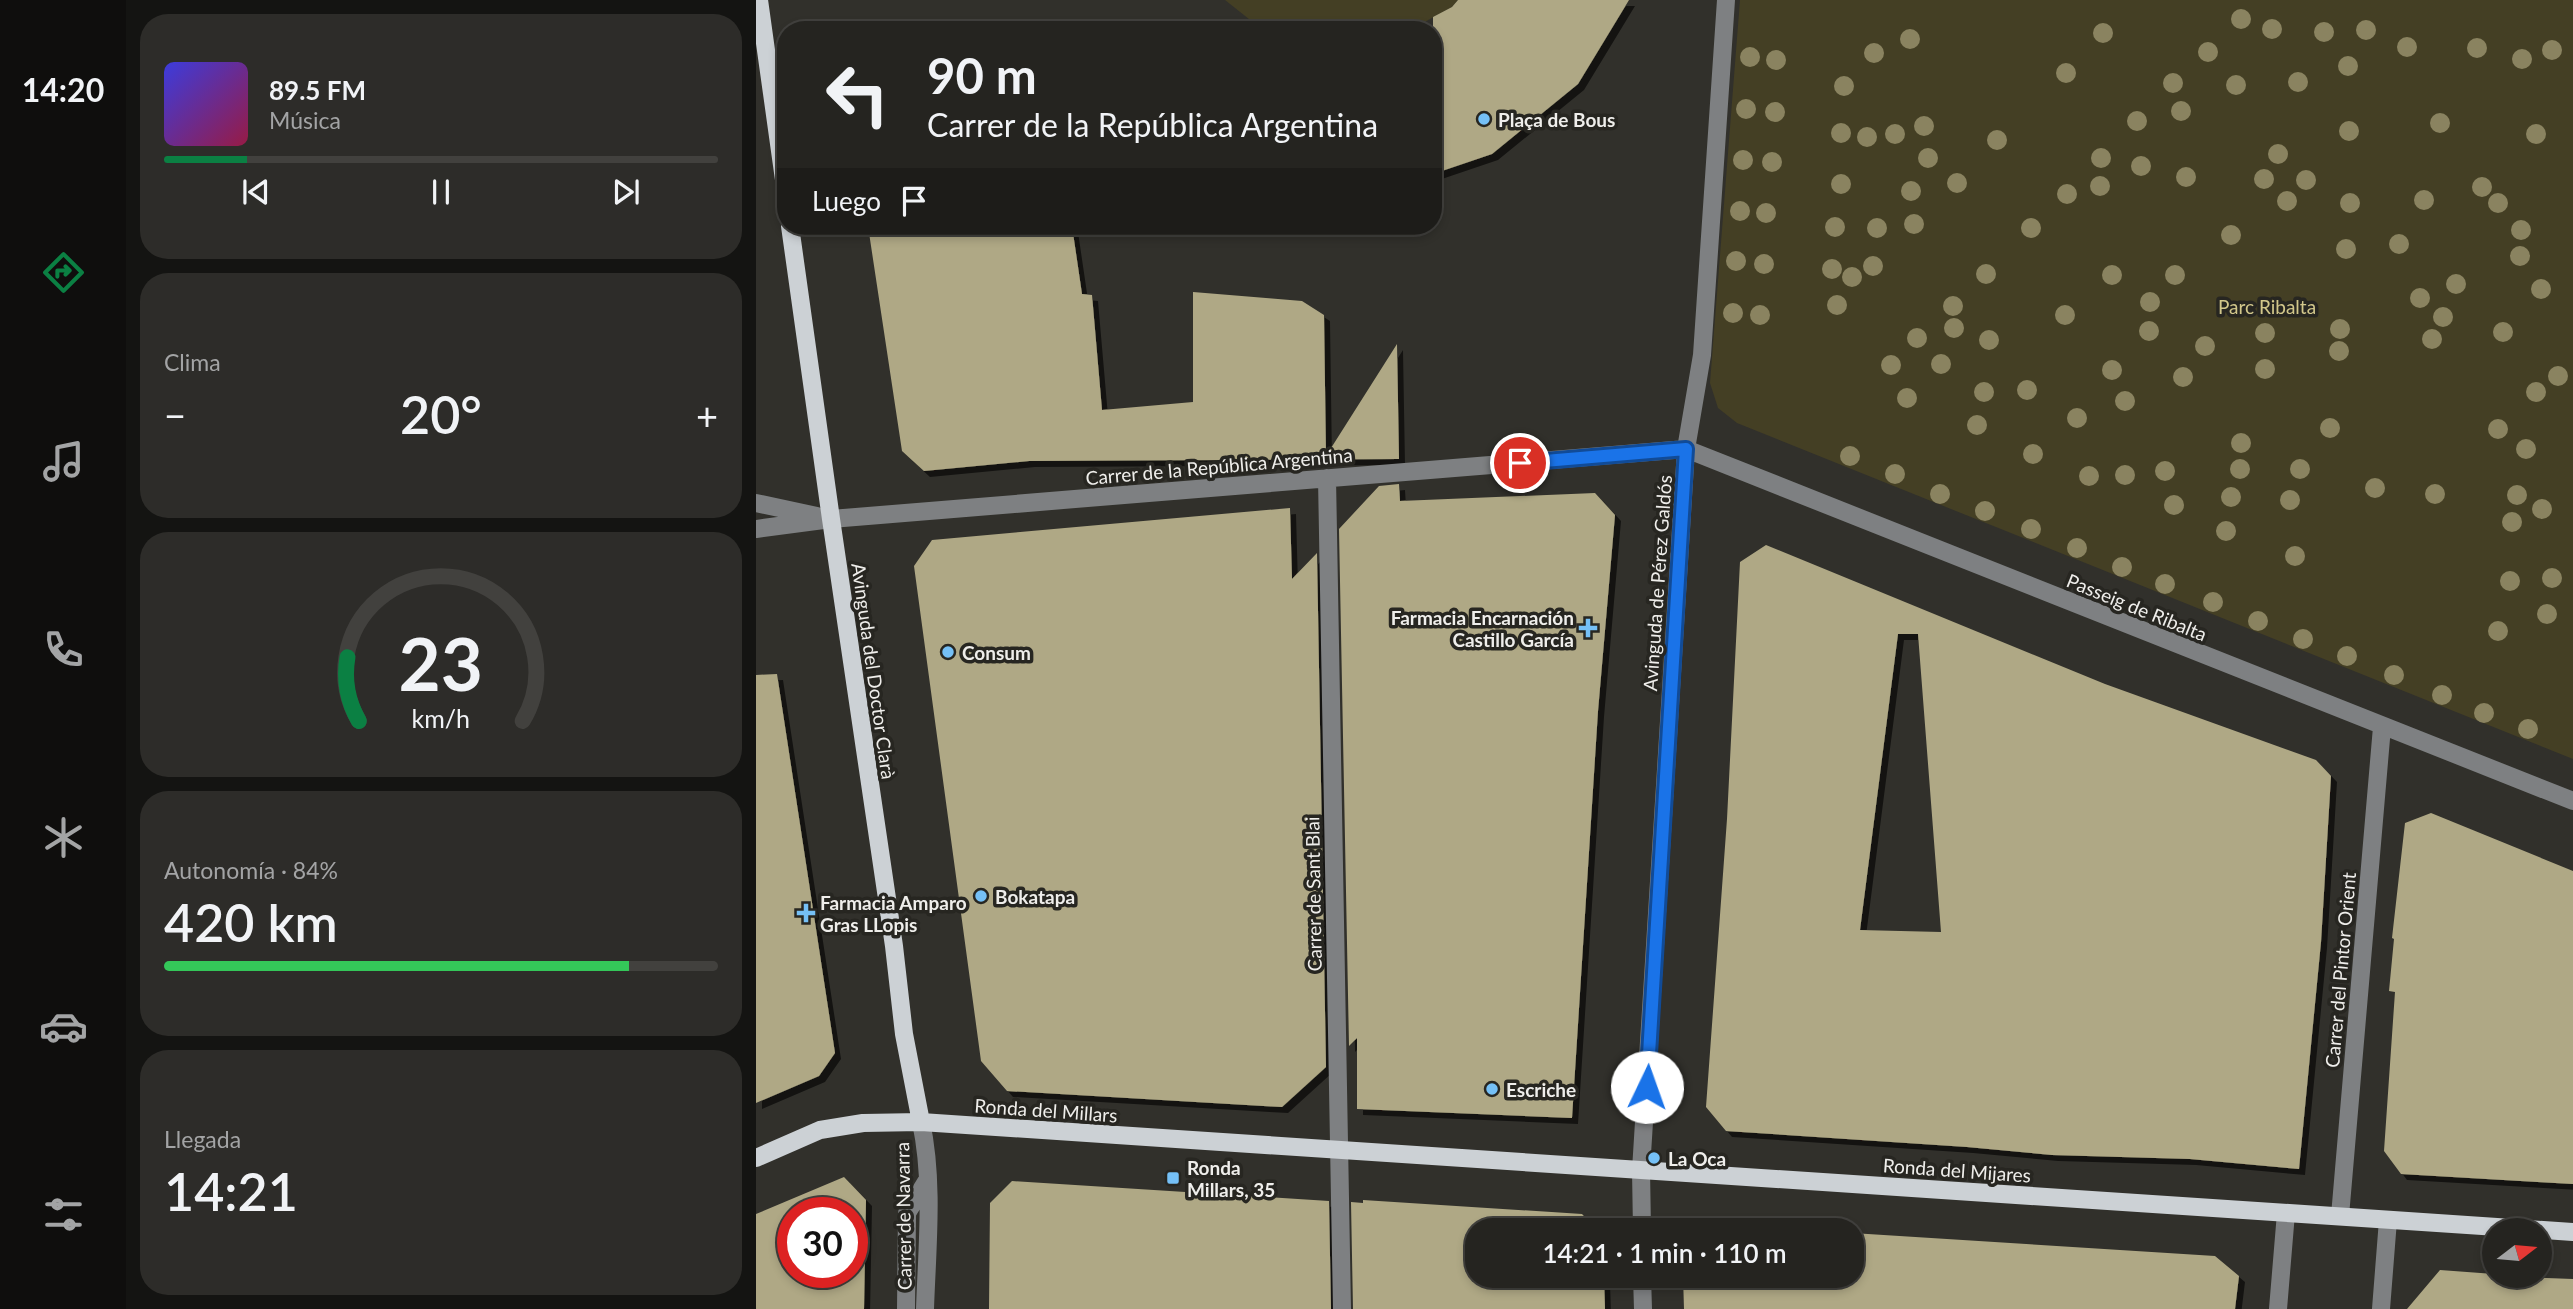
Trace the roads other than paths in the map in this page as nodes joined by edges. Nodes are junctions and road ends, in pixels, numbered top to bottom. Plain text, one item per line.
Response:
1 (759, 0) edge
2 (1727, 0) edge
3 (777, 129) edge
4 (791, 235) edge
5 (1686, 449) junction
6 (1327, 478) junction
7 (756, 503) edge
8 (831, 519) junction
9 (756, 529) edge
10 (2382, 727) junction
11 (2573, 801) edge
12 (921, 1122) junction
13 (1339, 1150) junction
14 (756, 1157) edge
15 (1641, 1170) junction
16 (928, 1178) junction
17 (2286, 1213) junction
18 (2340, 1216) junction
19 (1642, 1218) edge
20 (2388, 1220) junction
21 (2573, 1232) edge
22 (1642, 1288) edge
23 (906, 1309) edge
24 (925, 1309) edge
25 (1342, 1309) edge
26 (1643, 1309) edge
27 (2278, 1309) edge
28 (2381, 1309) edge

1 - 3 main road
2 - 5 street, Avinguda de Pérez Galdós
4 - 8 main road, Avinguda del Doctor Clarà
5 - 6 street, Carrer de la República Argentina
5 - 10 street, Passeig de Ribalta
5 - 15 street, Avinguda de Pérez Galdós
6 - 8 street, Carrer de la República Argentina
6 - 13 street, Carrer de Sant Blai
7 - 8 street
8 - 9 street, Carrer de la República Argentina
8 - 12 main road, Avinguda del Doctor Clarà
10 - 11 street, Passeig de Ribalta
10 - 18 street, Carrer del Pintor Orient
12 - 13 main road, Ronda del Millars
12 - 14 main road, Ronda del Millars
12 - 16 street, Carrer de Navarra
13 - 15 main road, Ronda del Mijares
13 - 25 street, Carrer de Sant Blai
15 - 17 main road, Ronda del Mijares
15 - 19 street, Avinguda de Pérez Galdós
16 - 23 street
16 - 24 street, Carrer de Navarra
17 - 18 main road, Ronda del Mijares
17 - 27 street
18 - 20 main road, Ronda del Mijares
20 - 21 main road, Ronda del Mijares
20 - 28 street
22 - 26 street

